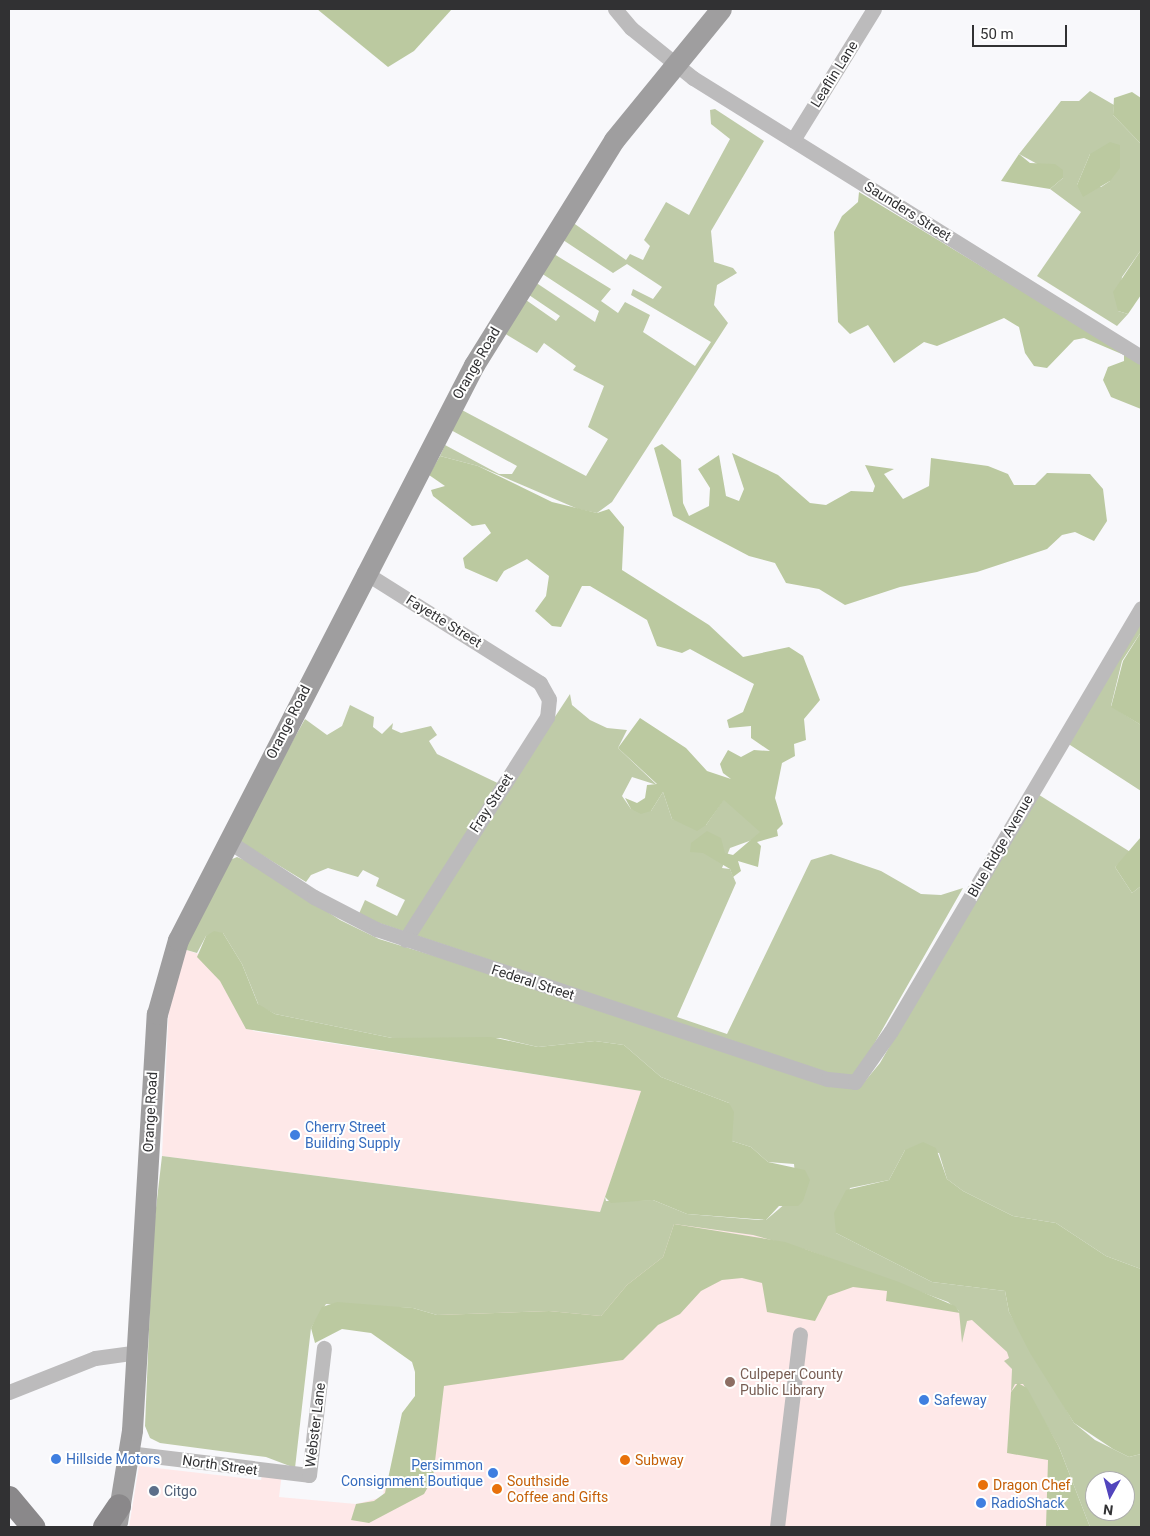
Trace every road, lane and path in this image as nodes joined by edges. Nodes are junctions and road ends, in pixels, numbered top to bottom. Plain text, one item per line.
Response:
1 (615, 9) edge
2 (721, 9) edge
3 (874, 9) edge
4 (674, 64) junction
5 (794, 140) junction
6 (1141, 357) edge
7 (364, 572) junction
8 (1141, 608) edge
9 (523, 672) joint
10 (228, 841) junction
11 (405, 940) junction
12 (855, 1082) joint
13 (800, 1334) dead end
14 (324, 1348) dead end
15 (138, 1352) junction
16 (9, 1392) edge
17 (128, 1453) junction
18 (282, 1473) joint
19 (23, 1516) edge
20 (118, 1517) edge
21 (39, 1527) edge
22 (105, 1527) edge
23 (777, 1527) edge

1 - 4 street, Saunders Street
2 - 4 main road, Orange Road
3 - 5 street, Leaflin Lane
4 - 5 street, Saunders Street
4 - 7 main road, Orange Road
5 - 6 street, Saunders Street
7 - 9 street, Fayette Street
7 - 10 main road, Orange Road
8 - 12 street, Blue Ridge Avenue
9 - 11 street, Fray Street
10 - 11 street, Federal Street
10 - 15 main road, Orange Road
11 - 12 street, Federal Street
13 - 23 street
14 - 18 street, Webster Lane
15 - 16 street
15 - 17 main road, Orange Road
17 - 18 street, North Street
17 - 20 main road, Orange Road
19 - 21 main road
20 - 22 main road

